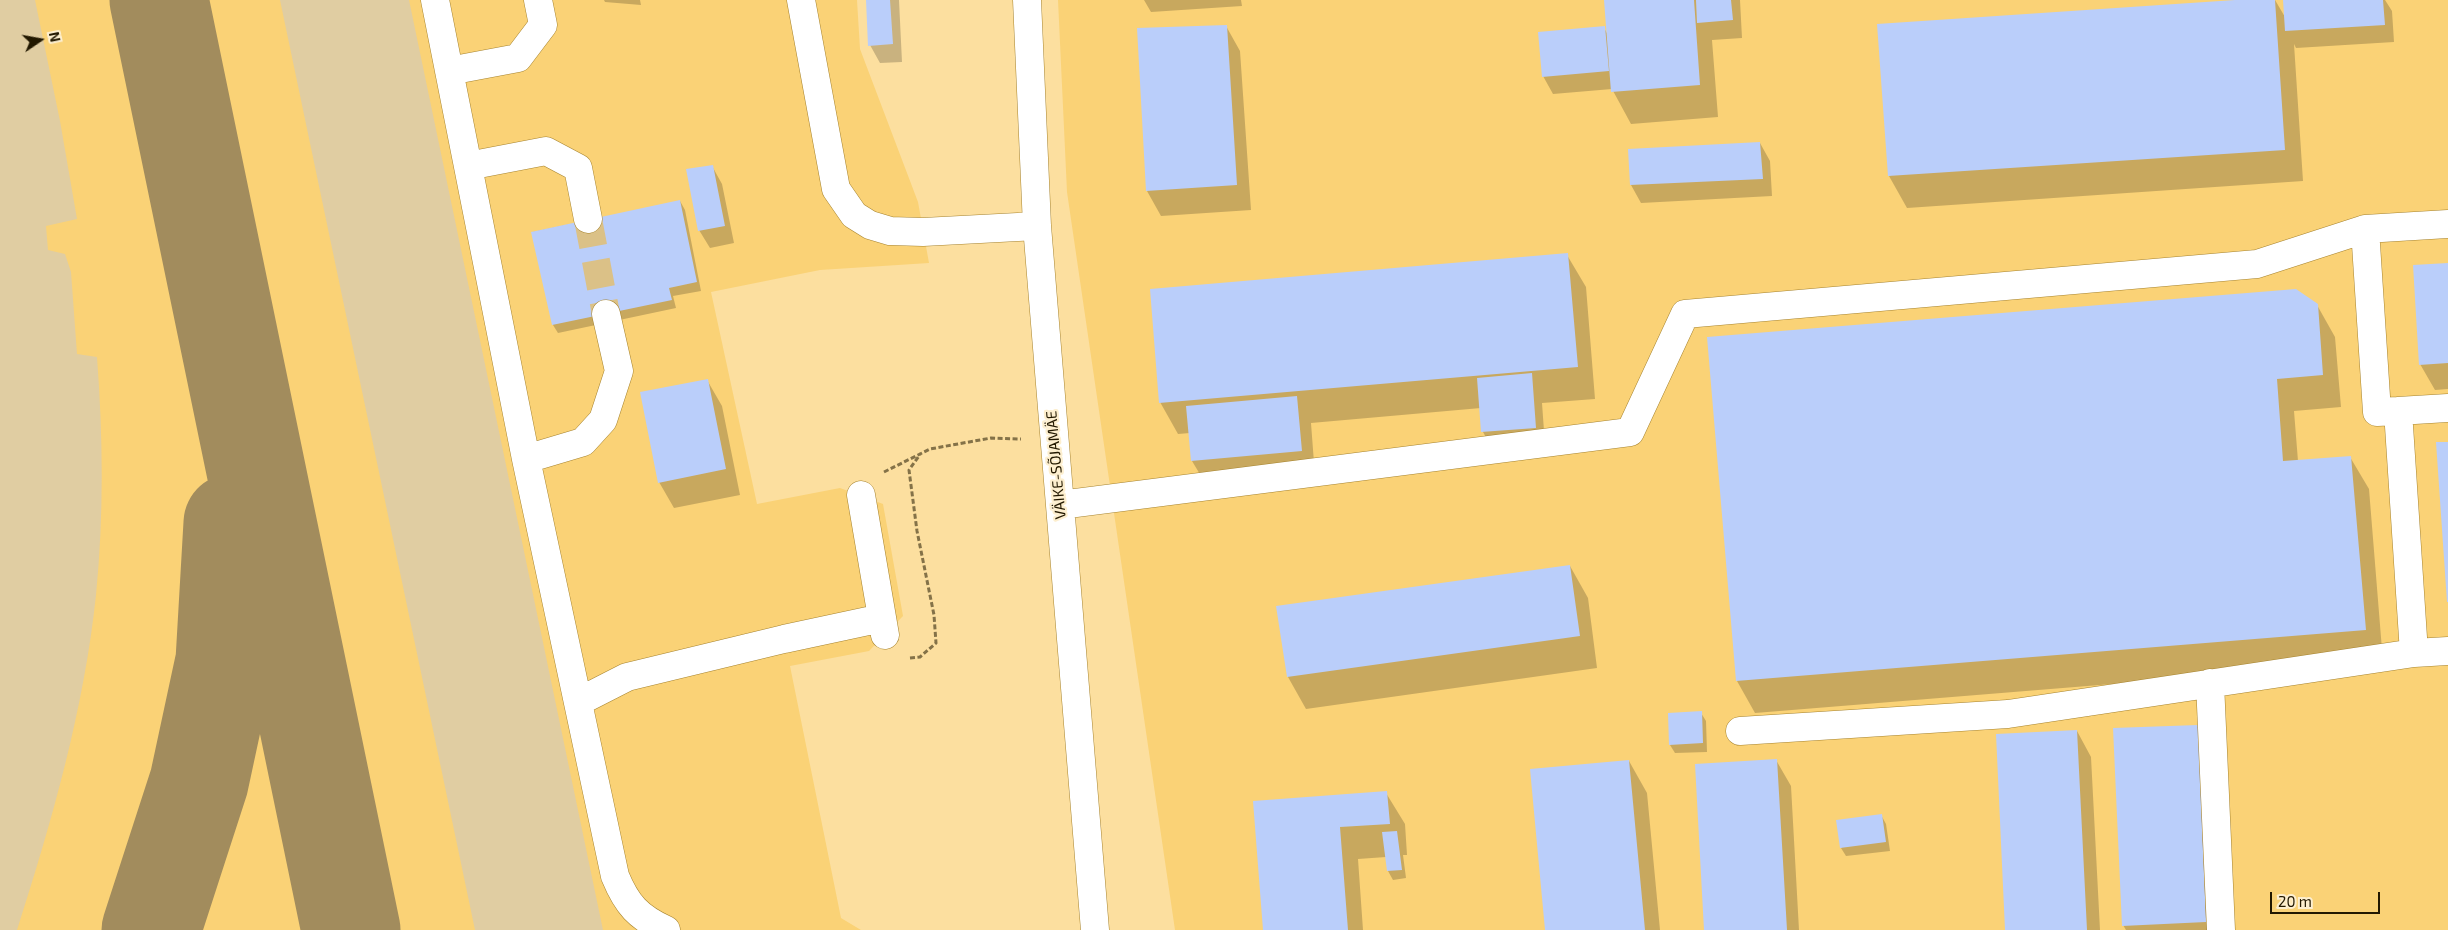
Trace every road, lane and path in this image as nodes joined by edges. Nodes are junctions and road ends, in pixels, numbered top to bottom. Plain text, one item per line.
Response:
1 (435, 0) edge
2 (538, 0) edge
3 (801, 0) edge
4 (1027, 0) edge
5 (449, 72) junction
6 (468, 166) junction
7 (588, 220) tunnel mouth
8 (2448, 224) edge
9 (1037, 226) junction
10 (2365, 229) junction
11 (606, 314) tunnel mouth
12 (2448, 408) edge
13 (2398, 411) junction
14 (1054, 441) junction
15 (921, 453) junction
16 (526, 459) junction
17 (861, 495) joint
18 (1060, 505) junction
19 (884, 626) junction
20 (2448, 651) edge
21 (2414, 653) junction
22 (2210, 683) junction
23 (578, 702) junction
24 (1740, 731) dead end
25 (615, 876) junction
26 (627, 930) edge
27 (666, 930) edge
28 (1096, 930) edge
29 (2221, 930) edge

1 - 5 street
2 - 5 street
3 - 9 street
4 - 9 street, VÄIKE-SÕJAMÄE
5 - 6 street
6 - 7 street
6 - 16 street
8 - 10 street
9 - 14 street, VÄIKE-SÕJAMÄE
10 - 13 street
10 - 18 street
11 - 16 street
12 - 13 street
13 - 21 street
14 - 15 path
14 - 18 street, VÄIKE-SÕJAMÄE
15 - 17 path
15 - 19 path
16 - 23 street
17 - 19 street
18 - 28 street, VÄIKE-SÕJAMÄE
19 - 23 street
20 - 21 street
21 - 22 street
22 - 24 street
22 - 29 street
23 - 25 street
25 - 26 street
25 - 27 street

